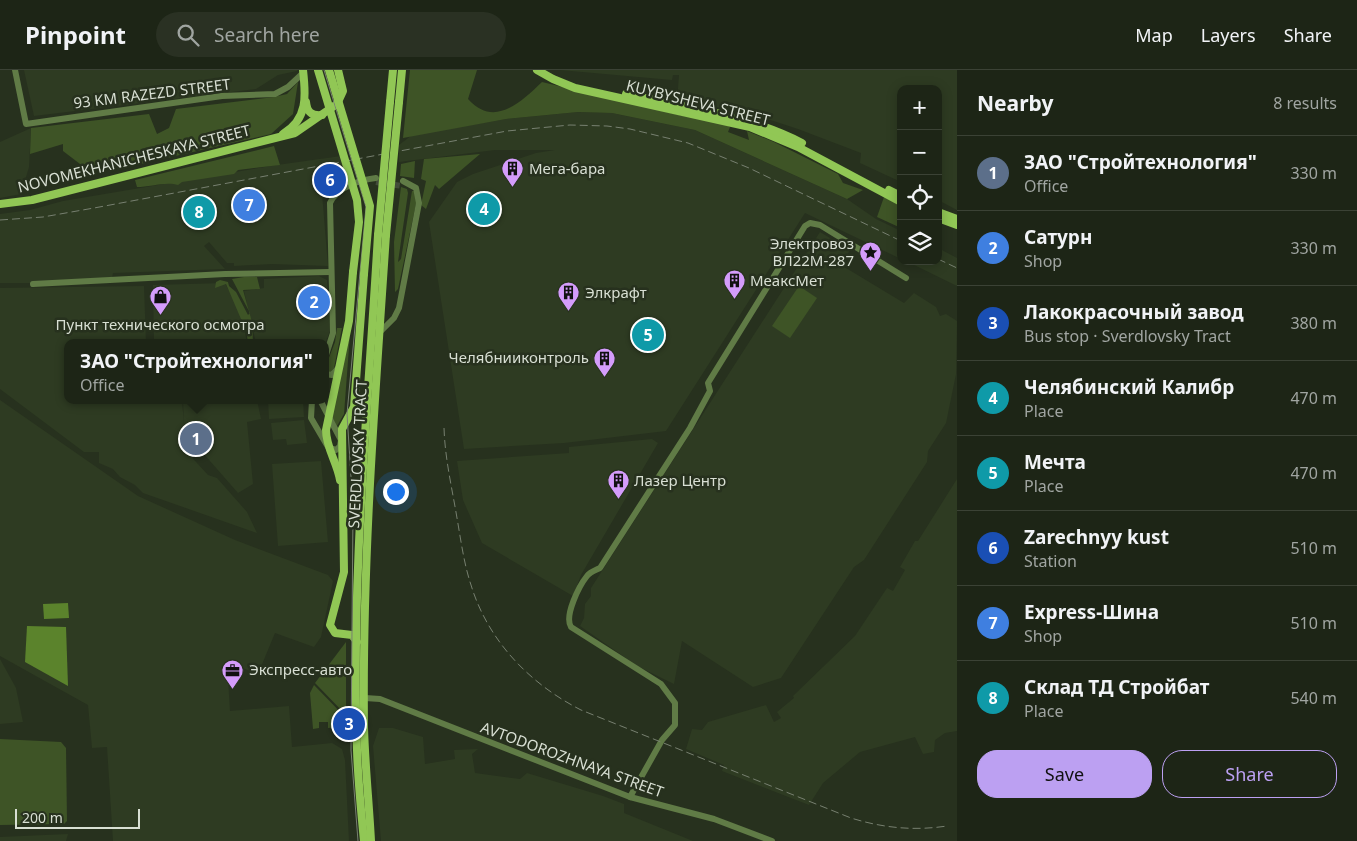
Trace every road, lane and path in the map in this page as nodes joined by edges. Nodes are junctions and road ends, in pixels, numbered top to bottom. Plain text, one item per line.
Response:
1 (15, 70) edge
2 (318, 70) edge
3 (329, 70) edge
4 (338, 70) edge
5 (393, 70) edge
6 (402, 70) edge
7 (537, 70) edge
8 (543, 70) edge
9 (303, 71) edge
10 (306, 97) junction
11 (629, 98) junction
12 (322, 115) junction
13 (275, 139) junction
14 (800, 145) junction
15 (376, 180) tunnel mouth
16 (405, 184) tunnel mouth
17 (897, 194) edge
18 (897, 200) edge
19 (0, 204) edge
20 (942, 213) edge
21 (942, 219) edge
22 (957, 219) edge
23 (957, 225) edge
24 (382, 235) junction
25 (330, 272) junction
26 (906, 278) dead end
27 (33, 284) dead end
28 (380, 332) junction
29 (329, 346) edge
30 (339, 366) junction
31 (329, 374) edge
32 (312, 404) edge
33 (322, 404) edge
34 (311, 412) junction
35 (327, 413) junction
36 (342, 440) junction
37 (328, 447) junction
38 (344, 496) junction
39 (358, 622) junction
40 (350, 634) junction
41 (357, 642) junction
42 (361, 698) junction
43 (630, 797) junction
44 (364, 841) edge
45 (371, 841) edge
46 (772, 841) edge

1 - 9 street, 93 KM RAZEZD STREET
2 - 30 main road, bridge
3 - 36 main road, bridge
4 - 12 main road, NOVOMEKHANICHESKAYA STREET
5 - 24 main road, SVERDLOVSKY TRACT, bridge
6 - 24 main road, SVERDLOVSKY TRACT, bridge
7 - 11 main road, KUYBYSHEVA STREET
8 - 11 main road, KUYBYSHEVA STREET
9 - 10 main road
10 - 12 main road
10 - 13 main road
11 - 14 main road, KUYBYSHEVA STREET
12 - 13 main road, NOVOMEKHANICHESKAYA STREET
13 - 19 main road, NOVOMEKHANICHESKAYA STREET
14 - 17 main road, KUYBYSHEVA STREET
14 - 18 main road, KUYBYSHEVA STREET
15 - 25 street
16 - 28 street
20 - 22 main road
21 - 23 main road
24 - 28 main road, SVERDLOVSKY TRACT
24 - 39 main road, SVERDLOVSKY TRACT
25 - 27 street
25 - 29 street
26 - 43 street
28 - 42 main road, SVERDLOVSKY TRACT
30 - 31 street
30 - 35 main road
32 - 34 street
33 - 35 street
34 - 35 street
34 - 37 street
35 - 36 street
35 - 37 main road
36 - 37 street
36 - 38 main road
37 - 38 main road
38 - 40 main road
39 - 40 main road
39 - 41 main road, SVERDLOVSKY TRACT
40 - 41 main road
41 - 42 main road, SVERDLOVSKY TRACT
42 - 43 street, AVTODOROZHNAYA STREET
42 - 44 main road, SVERDLOVSKY TRACT
42 - 45 main road, SVERDLOVSKY TRACT
43 - 46 street, AVTODOROZHNAYA STREET

